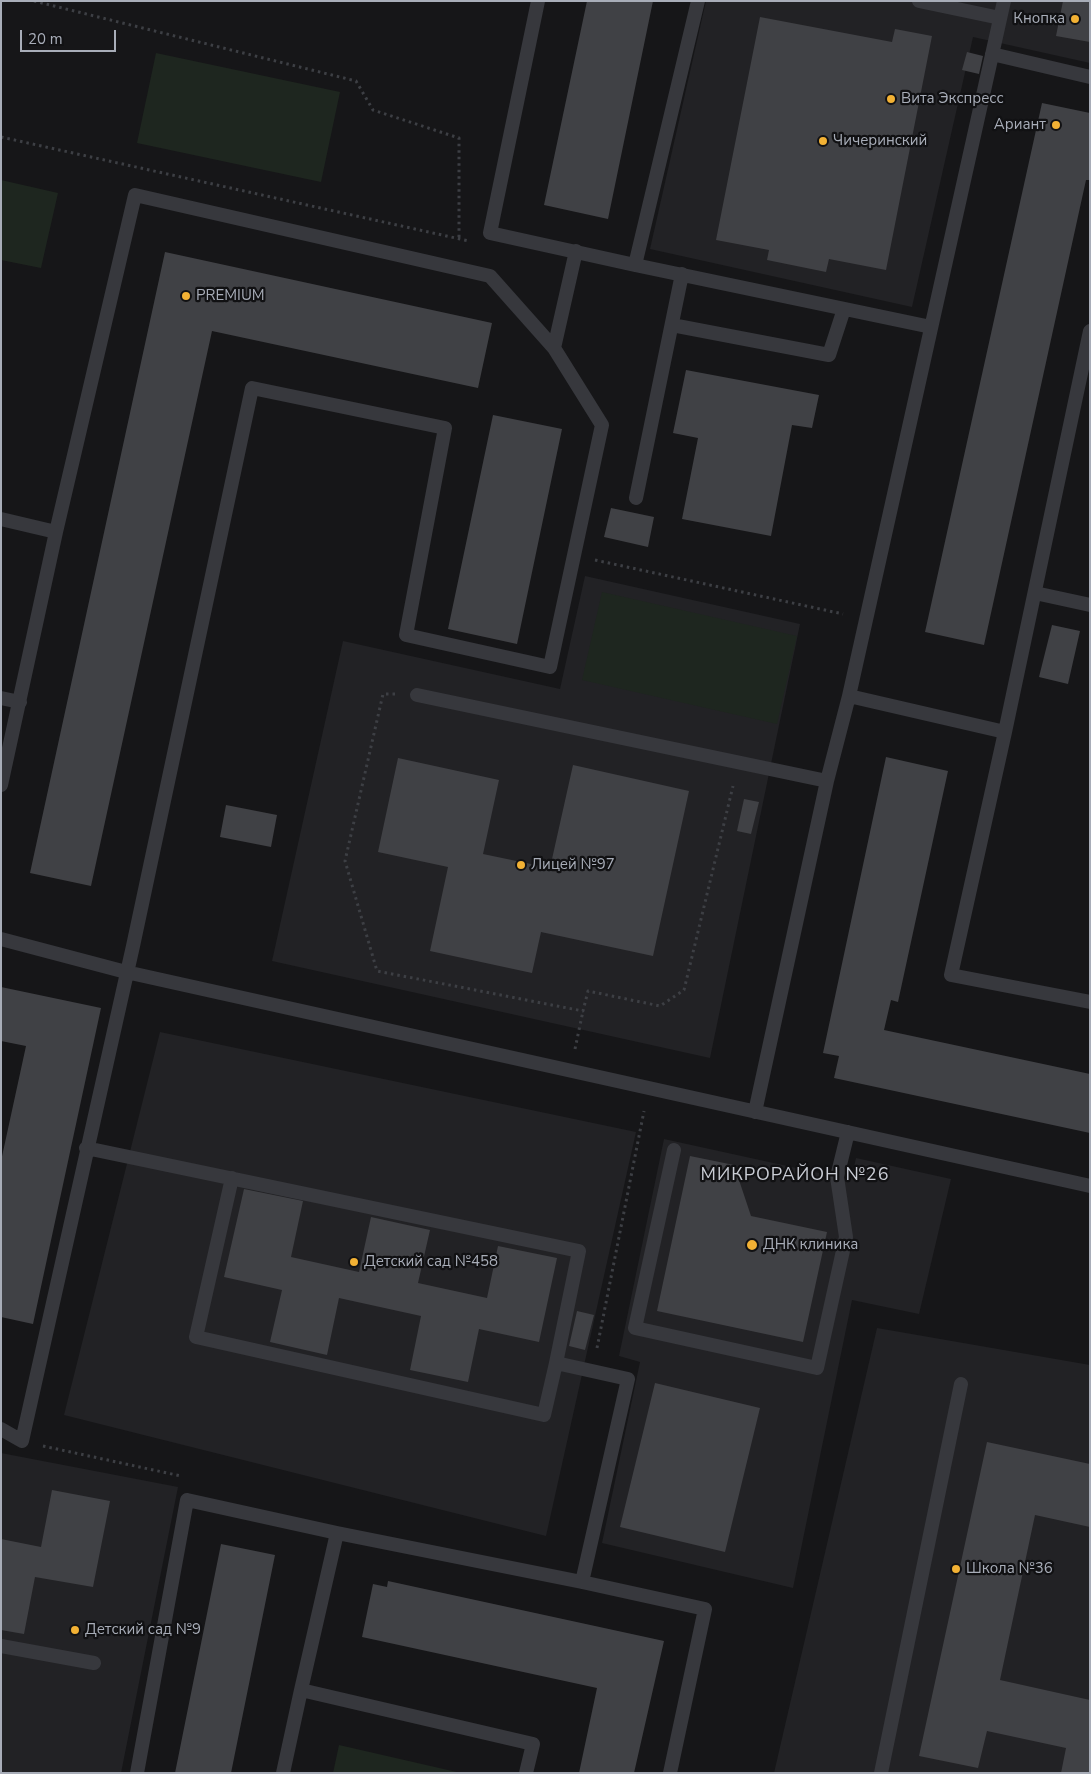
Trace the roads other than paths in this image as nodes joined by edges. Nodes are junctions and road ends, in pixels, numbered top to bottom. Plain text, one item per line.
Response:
1 (538, 1) edge
2 (698, 1) edge
3 (919, 1) edge
4 (1004, 1) edge
5 (1000, 18) junction
6 (992, 54) junction
7 (1090, 77) edge
8 (576, 251) junction
9 (635, 265) junction
10 (682, 274) junction
11 (844, 309) junction
12 (672, 325) junction
13 (931, 328) junction
14 (1090, 331) edge
15 (554, 348) junction
16 (636, 498) dead end
17 (1, 518) edge
18 (56, 532) junction
19 (1035, 593) junction
20 (1090, 605) edge
21 (417, 695) road end
22 (849, 696) junction
23 (1, 698) edge
24 (20, 702) junction
25 (1005, 732) junction
26 (827, 782) junction
27 (1, 785) edge
28 (1, 939) edge
29 (126, 972) junction
30 (1090, 1002) edge
31 (755, 1112) junction
32 (848, 1132) junction
33 (86, 1148) junction
34 (674, 1150) dead end
35 (232, 1178) junction
36 (1090, 1186) edge
37 (556, 1363) junction
38 (961, 1384) dead end
39 (1, 1429) edge
40 (337, 1533) junction
41 (582, 1582) junction
42 (1, 1646) edge
43 (94, 1663) dead end
44 (301, 1690) junction
45 (137, 1773) edge
46 (283, 1773) edge
47 (526, 1773) edge
48 (670, 1773) edge
49 (881, 1773) edge

1 - 8 lane
2 - 9 lane
3 - 5 lane
4 - 5 lane
5 - 6 lane
6 - 7 lane
6 - 13 lane
8 - 9 lane
8 - 15 lane
9 - 10 lane
10 - 11 lane
10 - 12 lane
11 - 12 lane
11 - 13 lane
12 - 16 lane
13 - 22 lane
14 - 19 lane
15 - 18 lane
15 - 29 lane
17 - 18 lane
18 - 24 lane
19 - 20 lane
19 - 25 lane
21 - 26 lane
22 - 25 lane
22 - 26 lane
23 - 24 lane
24 - 27 lane
25 - 30 lane
26 - 31 lane
28 - 29 lane
29 - 31 lane
29 - 33 lane
31 - 32 lane
32 - 34 lane
32 - 36 lane
33 - 35 lane
33 - 39 lane
35 - 37 lane
35 - 37 lane
37 - 41 lane
38 - 49 lane
40 - 41 lane
40 - 44 lane
40 - 45 lane
41 - 48 lane
42 - 43 lane
44 - 46 lane
44 - 47 lane

